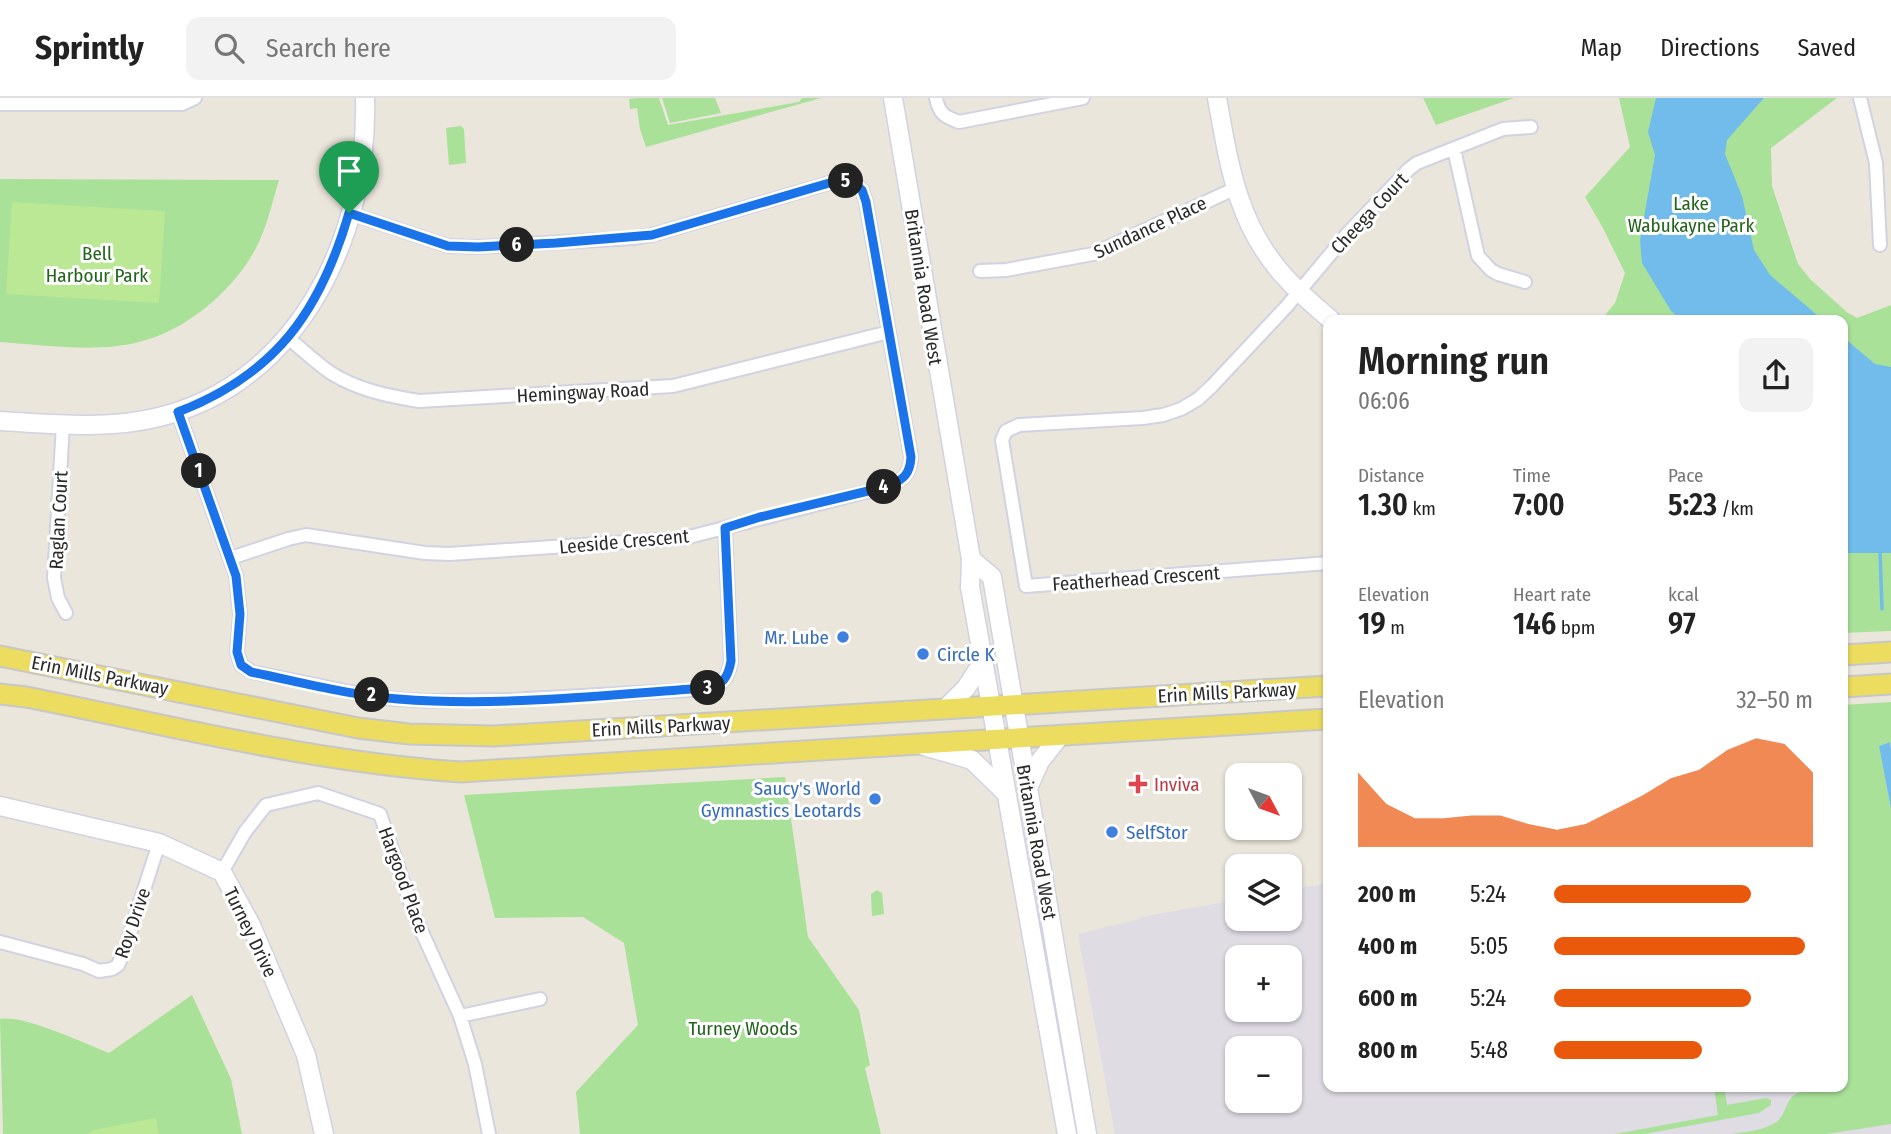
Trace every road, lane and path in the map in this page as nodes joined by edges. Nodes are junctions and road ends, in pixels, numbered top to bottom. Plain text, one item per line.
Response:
1 (195, 98) edge
2 (365, 98) edge
3 (893, 98) edge
4 (936, 98) edge
5 (1083, 98) edge
6 (1217, 98) edge
7 (1860, 98) edge
8 (0, 104) edge
9 (1531, 127) dead end
10 (1454, 149) junction
11 (1234, 189) junction
12 (349, 213) junction
13 (1880, 245) dead end
14 (980, 271) dead end
15 (1525, 282) dead end
16 (1300, 291) junction
17 (1326, 315) edge
18 (889, 332) junction
19 (288, 338) junction
20 (178, 412) junction
21 (0, 421) edge
22 (63, 424) junction
23 (725, 528) junction
24 (231, 558) junction
25 (971, 559) junction
26 (1323, 563) edge
27 (66, 613) dead end
28 (1891, 652) edge
29 (1848, 655) edge
30 (0, 656) edge
31 (983, 662) junction
32 (1891, 684) edge
33 (1323, 686) edge
34 (1848, 687) edge
35 (0, 694) edge
36 (1014, 705) junction
37 (991, 706) junction
38 (945, 709) junction
39 (1323, 719) edge
40 (1060, 736) junction
41 (1020, 738) junction
42 (997, 740) junction
43 (921, 745) junction
44 (1028, 788) junction
45 (1006, 793) junction
46 (0, 806) edge
47 (159, 842) junction
48 (222, 872) junction
49 (0, 942) edge
50 (540, 999) dead end
51 (460, 1016) junction
52 (324, 1134) edge
53 (489, 1134) edge
54 (1068, 1134) edge
55 (1087, 1134) edge

1 - 8 street
2 - 12 main road
3 - 25 main road, Britannia Road West
4 - 5 street
6 - 11 main road
7 - 13 street
9 - 10 street, Cheega Court
10 - 15 street
10 - 16 street, Cheega Court
11 - 14 street, Sundance Place
11 - 16 main road
12 - 18 street, Leeside Crescent
12 - 19 main road
16 - 17 main road
16 - 26 street, Featherhead Crescent
18 - 19 street, Hemingway Road
18 - 23 street, Leeside Crescent
19 - 20 main road
20 - 22 main road
20 - 24 street
21 - 22 main road
22 - 27 street, Raglan Court
23 - 24 street, Leeside Crescent
23 - 24 street
25 - 31 main road, Britannia Road West
25 - 36 main road, Britannia Road West
28 - 29 main road
30 - 38 main road, Erin Mills Parkway
31 - 37 main road, Britannia Road West
31 - 38 main road
32 - 34 main road
33 - 36 main road, Erin Mills Parkway
35 - 43 main road, Erin Mills Parkway
36 - 37 main road, Erin Mills Parkway
36 - 41 main road, Britannia Road West
37 - 38 main road, Erin Mills Parkway
37 - 42 main road, Britannia Road West
39 - 40 main road, Erin Mills Parkway
40 - 41 main road, Erin Mills Parkway
40 - 44 main road
41 - 42 main road, Erin Mills Parkway
41 - 44 main road, Britannia Road West
42 - 43 main road, Erin Mills Parkway
42 - 45 main road, Britannia Road West
43 - 45 main road
44 - 55 main road, Britannia Road West
45 - 54 main road, Britannia Road West
46 - 47 main road, Turney Drive
47 - 48 main road, Turney Drive
47 - 49 street, Roy Drive
48 - 51 street, Hargood Place
48 - 52 main road, Turney Drive
50 - 51 street
51 - 53 street, Hargood Place

